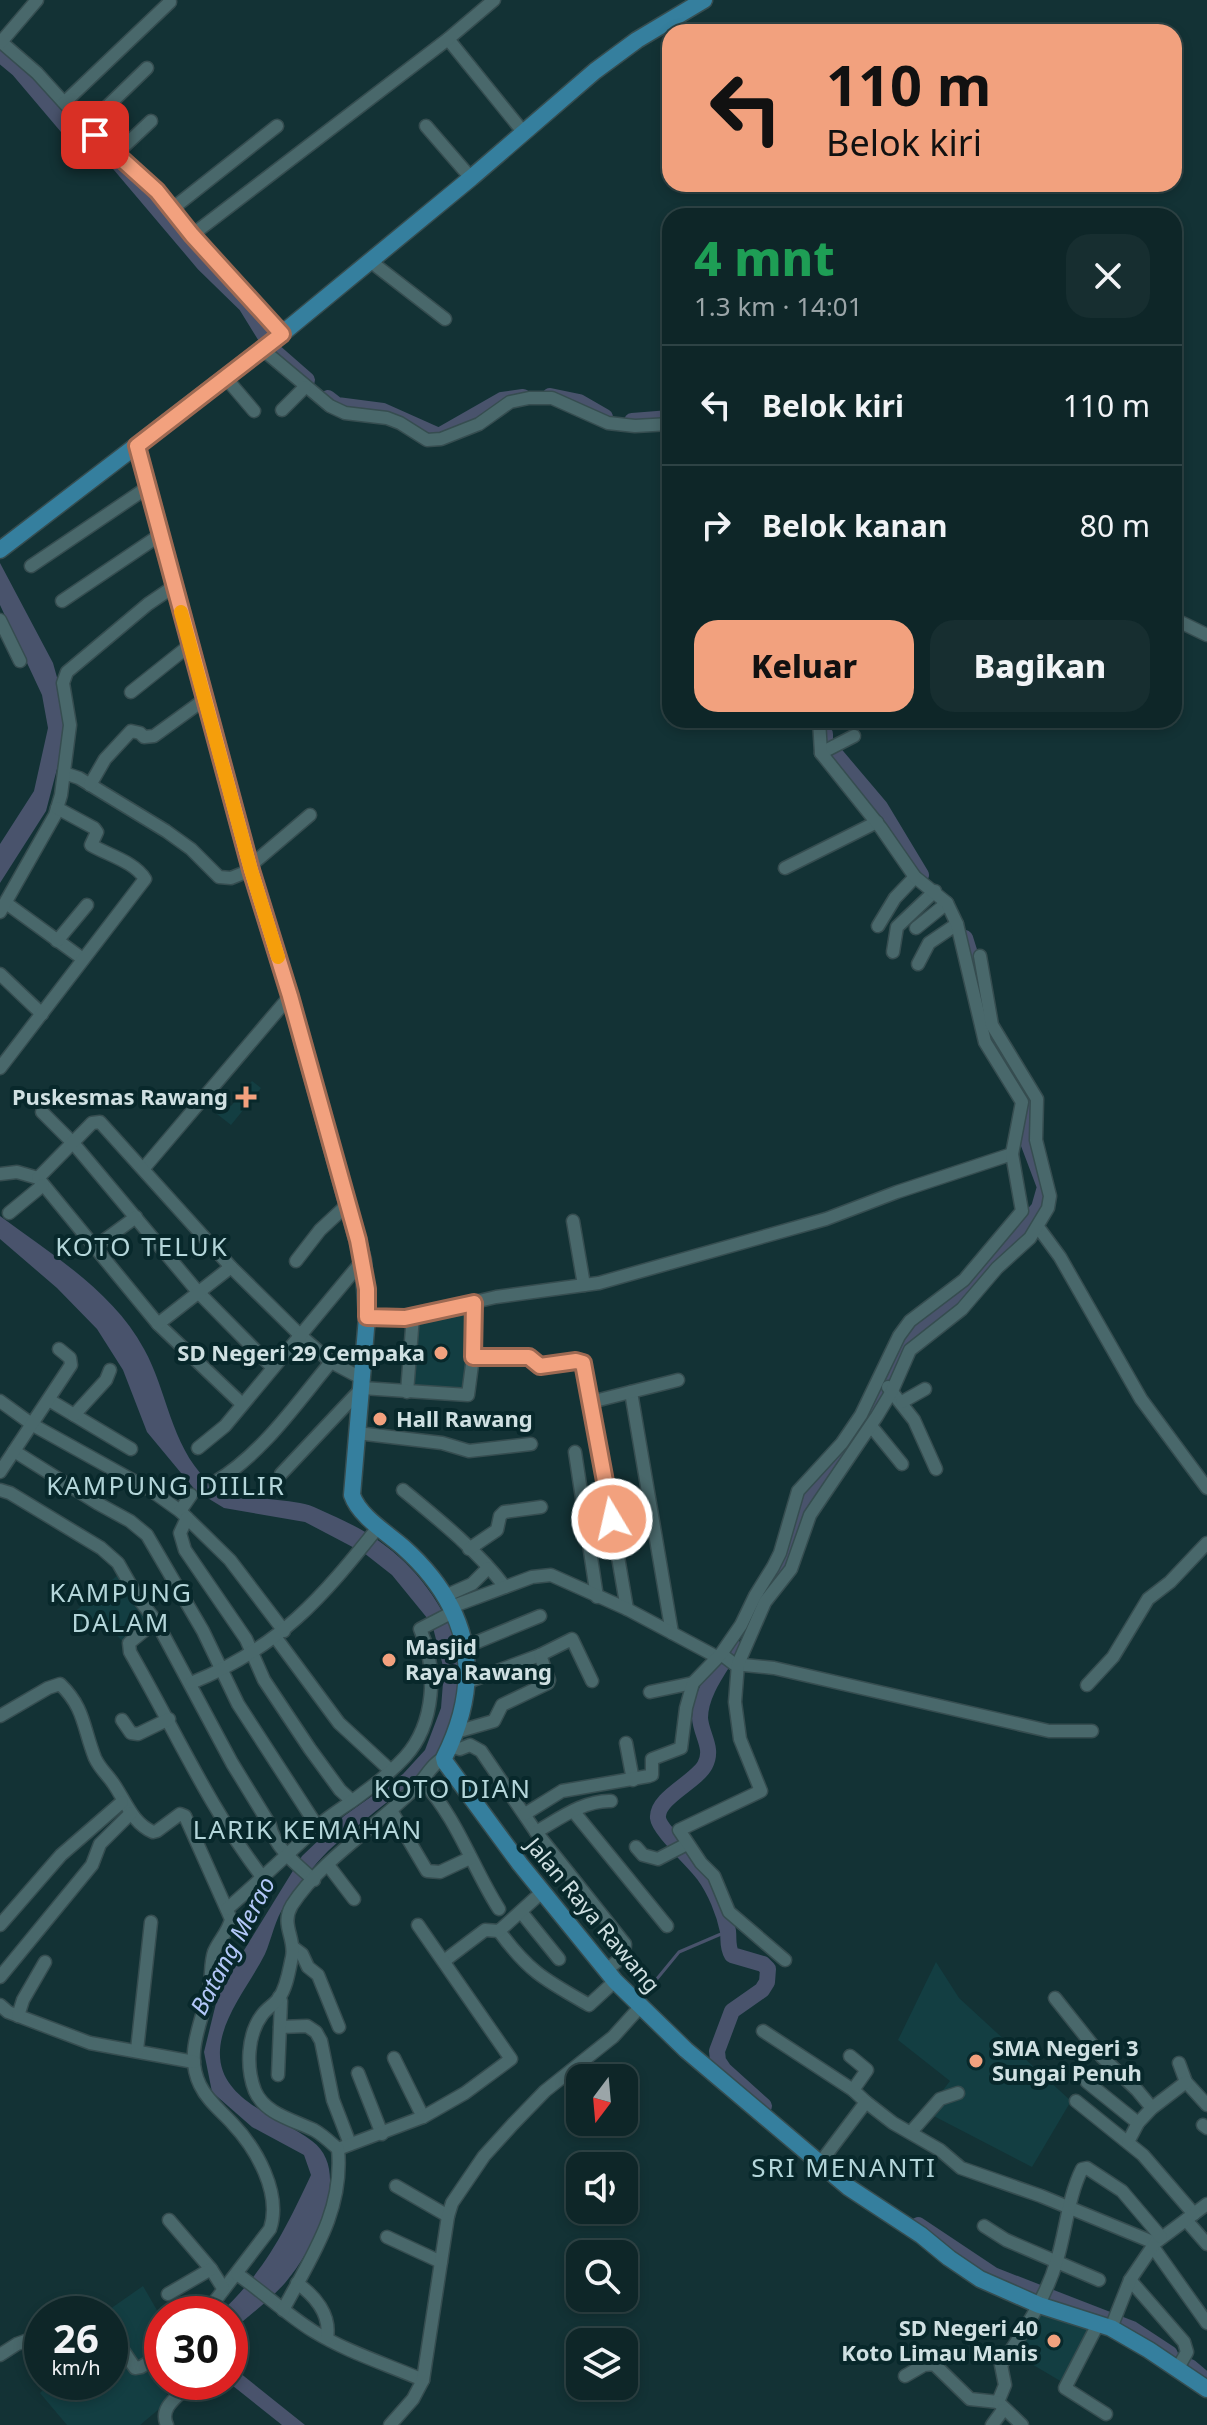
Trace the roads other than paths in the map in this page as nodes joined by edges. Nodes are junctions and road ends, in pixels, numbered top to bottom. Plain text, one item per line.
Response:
1 (37, 0) edge
2 (494, 0) edge
3 (704, 0) edge
4 (170, 2) edge
5 (664, 24) edge
6 (662, 25) edge
7 (448, 39) junction
8 (0, 41) edge
9 (147, 68) dead end
10 (65, 102) junction
11 (151, 121) dead end
12 (277, 126) dead end
13 (426, 126) dead end
14 (86, 127) junction
15 (524, 133) junction
16 (116, 154) junction
17 (471, 178) junction
18 (172, 209) junction
19 (192, 235) junction
20 (370, 261) junction
21 (445, 319) dead end
22 (272, 341) junction
23 (225, 377) junction
24 (305, 387) junction
25 (282, 410) dead end
26 (254, 411) dead end
27 (662, 424) edge
28 (137, 446) junction
29 (148, 487) junction
30 (160, 535) junction
31 (2, 544) edge
32 (31, 566) dead end
33 (173, 587) junction
34 (62, 601) dead end
35 (0, 620) edge
36 (1182, 623) edge
37 (1207, 635) edge
38 (190, 645) junction
39 (20, 661) dead end
40 (131, 692) dead end
41 (205, 699) junction
42 (821, 728) edge
43 (854, 736) dead end
44 (826, 751) junction
45 (64, 773) junction
46 (90, 785) junction
47 (57, 808) junction
48 (310, 815) dead end
49 (877, 822) junction
50 (251, 868) junction
51 (785, 868) dead end
52 (915, 877) junction
53 (935, 891) junction
54 (947, 903) junction
55 (87, 905) dead end
56 (3, 908) edge
57 (957, 924) junction
58 (878, 926) dead end
59 (916, 928) dead end
60 (57, 941) junction
61 (893, 952) dead end
62 (980, 956) dead end
63 (83, 959) junction
64 (918, 964) dead end
65 (0, 974) edge
66 (290, 996) junction
67 (42, 1014) junction
68 (0, 1068) edge
69 (42, 1112) dead end
70 (1034, 1140) junction
71 (74, 1144) junction
72 (1014, 1149) junction
73 (144, 1168) junction
74 (0, 1174) edge
75 (41, 1181) junction
76 (348, 1204) junction
77 (9, 1213) dead end
78 (136, 1217) junction
79 (573, 1221) dead end
80 (1038, 1227) junction
81 (95, 1247) junction
82 (363, 1260) junction
83 (296, 1261) dead end
84 (231, 1267) junction
85 (584, 1285) junction
86 (198, 1292) junction
87 (474, 1303) junction
88 (413, 1316) junction
89 (367, 1317) junction
90 (158, 1324) junction
91 (301, 1336) junction
92 (59, 1349) dead end
93 (473, 1357) junction
94 (331, 1362) junction
95 (273, 1368) junction
96 (110, 1370) dead end
97 (678, 1380) dead end
98 (363, 1383) junction
99 (886, 1386) junction
100 (925, 1389) dead end
101 (407, 1392) junction
102 (631, 1392) junction
103 (49, 1400) junction
104 (0, 1401) edge
105 (591, 1402) junction
106 (902, 1402) junction
107 (242, 1404) junction
108 (74, 1415) junction
109 (33, 1425) junction
110 (871, 1426) junction
111 (357, 1433) junction
112 (531, 1444) dead end
113 (198, 1448) dead end
114 (131, 1449) dead end
115 (14, 1451) junction
116 (575, 1452) dead end
117 (902, 1464) dead end
118 (936, 1469) dead end
119 (0, 1472) edge
120 (281, 1474) dead end
121 (215, 1482) dead end
122 (1207, 1488) edge
123 (0, 1490) edge
124 (403, 1490) dead end
125 (191, 1495) dead end
126 (541, 1507) dead end
127 (184, 1514) junction
128 (376, 1529) junction
129 (1207, 1543) edge
130 (469, 1549) junction
131 (788, 1557) junction
132 (488, 1568) junction
133 (505, 1587) junction
134 (597, 1597) junction
135 (449, 1608) junction
136 (627, 1609) junction
137 (540, 1616) dead end
138 (156, 1621) junction
139 (672, 1633) junction
140 (280, 1635) junction
141 (465, 1647) junction
142 (251, 1653) junction
143 (540, 1655) junction
144 (727, 1659) junction
145 (222, 1671) junction
146 (592, 1681) dead end
147 (468, 1682) junction
148 (191, 1683) junction
149 (693, 1683) junction
150 (1087, 1685) dead end
151 (650, 1692) dead end
152 (0, 1716) edge
153 (169, 1719) junction
154 (122, 1720) dead end
155 (1092, 1731) dead end
156 (626, 1743) dead end
157 (450, 1745) junction
158 (390, 1770) junction
159 (633, 1780) junction
160 (422, 1781) junction
161 (352, 1801) junction
162 (611, 1801) dead end
163 (122, 1802) junction
164 (392, 1812) junction
165 (574, 1812) junction
166 (131, 1813) junction
167 (525, 1814) junction
168 (317, 1826) junction
169 (536, 1832) junction
170 (683, 1846) junction
171 (636, 1847) dead end
172 (288, 1855) junction
173 (470, 1858) junction
174 (328, 1865) junction
175 (263, 1878) junction
176 (312, 1879) junction
177 (542, 1892) junction
178 (354, 1899) dead end
179 (227, 1909) junction
180 (499, 1909) dead end
181 (521, 1912) junction
182 (151, 1922) dead end
183 (0, 1925) edge
184 (418, 1925) dead end
185 (667, 1926) dead end
186 (499, 1931) junction
187 (294, 1948) junction
188 (559, 1959) dead end
189 (785, 1960) dead end
190 (444, 1961) junction
191 (45, 1962) dead end
192 (610, 1975) junction
193 (0, 1977) edge
194 (279, 1997) junction
195 (1055, 1998) dead end
196 (0, 2005) edge
197 (640, 2007) junction
198 (18, 2016) junction
199 (280, 2027) junction
200 (339, 2027) dead end
201 (763, 2031) dead end
202 (137, 2050) junction
203 (850, 2056) dead end
204 (394, 2058) dead end
205 (194, 2062) junction
206 (1179, 2063) dead end
207 (358, 2073) dead end
208 (278, 2075) dead end
209 (1087, 2082) dead end
210 (1186, 2082) junction
211 (853, 2090) junction
212 (958, 2093) dead end
213 (1076, 2101) dead end
214 (866, 2102) junction
215 (1207, 2105) edge
216 (1152, 2108) junction
217 (423, 2117) junction
218 (1138, 2123) junction
219 (911, 2132) junction
220 (382, 2134) junction
221 (1128, 2142) junction
222 (344, 2146) junction
223 (823, 2159) junction
224 (396, 2186) dead end
225 (1206, 2206) edge
226 (1069, 2209) junction
227 (448, 2216) junction
228 (1190, 2217) junction
229 (169, 2220) dead end
230 (984, 2226) dead end
231 (387, 2237) dead end
232 (1157, 2242) junction
233 (1207, 2244) edge
234 (1057, 2261) junction
235 (441, 2262) junction
236 (211, 2269) junction
237 (241, 2276) junction
238 (1099, 2280) dead end
239 (1130, 2280) junction
240 (297, 2283) junction
241 (223, 2288) junction
242 (168, 2294) dead end
243 (217, 2296) edge
244 (1042, 2298) junction
245 (283, 2310) junction
246 (1110, 2323) junction
247 (1207, 2323) edge
248 (327, 2338) junction
249 (24, 2341) edge
250 (0, 2355) edge
251 (128, 2358) edge
252 (144, 2365) edge
253 (1178, 2368) junction
254 (905, 2376) dead end
255 (423, 2380) junction
256 (1207, 2389) edge
257 (174, 2400) edge
258 (1001, 2406) junction
259 (1106, 2414) dead end
260 (167, 2425) edge
261 (390, 2425) edge
262 (992, 2425) edge
263 (1022, 2425) edge

1 - 8 street
2 - 7 street
3 - 5 main road
4 - 10 street
6 - 15 main road
7 - 15 street
7 - 19 street
8 - 10 street
9 - 14 street
10 - 14 street
11 - 16 street
12 - 18 street
13 - 17 street
14 - 16 street
15 - 17 main road
16 - 18 street
17 - 20 main road
18 - 19 street
19 - 22 street
20 - 21 street
20 - 22 main road
22 - 23 main road
22 - 24 street
23 - 26 street
23 - 28 main road
24 - 25 street
24 - 27 street
28 - 29 main road
28 - 31 main road
29 - 30 main road
29 - 32 street
30 - 33 main road
30 - 34 street
33 - 38 main road
33 - 45 street
35 - 39 street
36 - 37 street
38 - 40 street
38 - 41 main road
41 - 46 street
41 - 50 main road
42 - 44 street
43 - 44 street
44 - 49 street
45 - 46 street
45 - 47 street
46 - 50 street
47 - 56 street
47 - 63 street
48 - 50 street
49 - 51 street
49 - 52 street
50 - 66 main road
52 - 53 street
52 - 58 street
53 - 54 street
53 - 61 street
54 - 57 street
54 - 59 street
55 - 60 street
56 - 60 street
57 - 64 street
57 - 72 street
60 - 63 street
62 - 70 street
63 - 67 street
65 - 67 street
66 - 73 street
66 - 76 main road
67 - 68 street
69 - 71 street
70 - 72 street
70 - 80 street
71 - 73 street
71 - 75 street
71 - 78 street
72 - 85 street
72 - 99 street
73 - 84 street
74 - 75 street
75 - 77 street
75 - 81 street
76 - 82 main road
76 - 83 street
78 - 81 street
78 - 86 street
79 - 85 street
80 - 99 street
80 - 122 street
81 - 90 street
82 - 89 main road
82 - 91 street
84 - 86 street
84 - 91 street
85 - 87 street
86 - 90 street
86 - 95 street
87 - 88 street
87 - 93 street
88 - 89 street
88 - 101 street
89 - 98 main road
90 - 107 street
91 - 94 street
91 - 95 street
92 - 103 street
93 - 101 street
93 - 105 street
94 - 98 street
94 - 121 street
95 - 107 street
96 - 108 street
97 - 102 street
98 - 101 street
98 - 111 main road
98 - 120 street
99 - 106 street
99 - 110 street
99 - 131 street
100 - 106 street
102 - 105 street
102 - 139 street
103 - 108 street
103 - 109 street
104 - 109 street
105 - 136 street
106 - 118 street
107 - 113 street
108 - 114 street
109 - 115 street
109 - 127 street
110 - 117 street
110 - 131 street
111 - 112 street
111 - 128 main road
115 - 119 street
115 - 145 street
116 - 134 street
123 - 138 street
124 - 130 street
125 - 127 street
126 - 130 street
127 - 140 street
127 - 142 street
128 - 135 main road
128 - 140 street
129 - 150 street
130 - 132 street
131 - 144 street
131 - 144 street
132 - 133 street
132 - 135 street
133 - 134 street
133 - 135 street
134 - 136 street
135 - 141 main road
135 - 158 street
136 - 139 street
137 - 141 street
138 - 148 street
138 - 153 street
139 - 144 street
140 - 142 street
140 - 158 street
141 - 147 main road
142 - 145 street
142 - 161 street
143 - 146 street
143 - 147 street
143 - 157 street
144 - 149 street
144 - 155 street
144 - 170 street
145 - 148 street
145 - 168 street
147 - 157 main road
148 - 172 street
149 - 151 street
149 - 159 street
152 - 163 street
153 - 154 street
153 - 175 street
156 - 159 street
157 - 160 street
157 - 167 street
157 - 177 main road, Jalan Raya Rawang
158 - 161 street
159 - 167 street
160 - 164 street
160 - 173 street
161 - 168 street
162 - 165 street
163 - 166 street
163 - 183 street
164 - 173 street
164 - 174 street
165 - 169 street
165 - 185 street
166 - 179 street
166 - 193 street
167 - 169 street
168 - 172 street
169 - 192 street
170 - 171 street
170 - 189 street
172 - 175 street
172 - 176 street
173 - 180 street
174 - 176 street
174 - 178 street
175 - 179 street
176 - 187 street
177 - 181 street
177 - 192 main road, Jalan Raya Rawang
179 - 205 street
181 - 186 street
181 - 188 street
182 - 202 street
184 - 190 street
186 - 190 street
186 - 192 street
187 - 194 street
187 - 200 street
190 - 217 street
191 - 198 street
192 - 197 main road, Jalan Raya Rawang
194 - 199 street
194 - 222 street
195 - 216 street
196 - 198 street
197 - 223 main road, Jalan Raya Rawang
197 - 227 street
198 - 202 street
199 - 208 street
199 - 222 street
201 - 211 street
202 - 205 street
203 - 211 street
204 - 217 street
205 - 237 street
206 - 210 street
207 - 220 street
209 - 218 street
210 - 215 street
210 - 216 street
211 - 214 street
212 - 219 street
213 - 221 street
214 - 219 street
214 - 223 street
216 - 218 street
217 - 220 street
218 - 221 street
219 - 226 street
220 - 222 street
221 - 228 street
222 - 240 street
223 - 244 main road, Jalan Raya Rawang
224 - 227 street
225 - 228 street
226 - 232 street
226 - 232 street
226 - 234 street
227 - 235 street
228 - 232 street
228 - 233 street
229 - 236 street
230 - 234 street
231 - 235 street
232 - 239 street
232 - 247 street
234 - 238 street
234 - 244 street
235 - 255 street
236 - 241 street
236 - 242 street
237 - 241 street
237 - 245 street
239 - 246 street
239 - 253 street
240 - 245 street
240 - 248 street
241 - 243 street
244 - 246 main road, Jalan Raya Rawang
244 - 258 street
245 - 248 street
246 - 253 main road, Jalan Raya Rawang
246 - 259 street
248 - 255 street
249 - 250 street
251 - 252 street
253 - 256 main road, Jalan Raya Rawang
254 - 258 street
255 - 261 street
257 - 260 street
258 - 262 street
258 - 263 street

